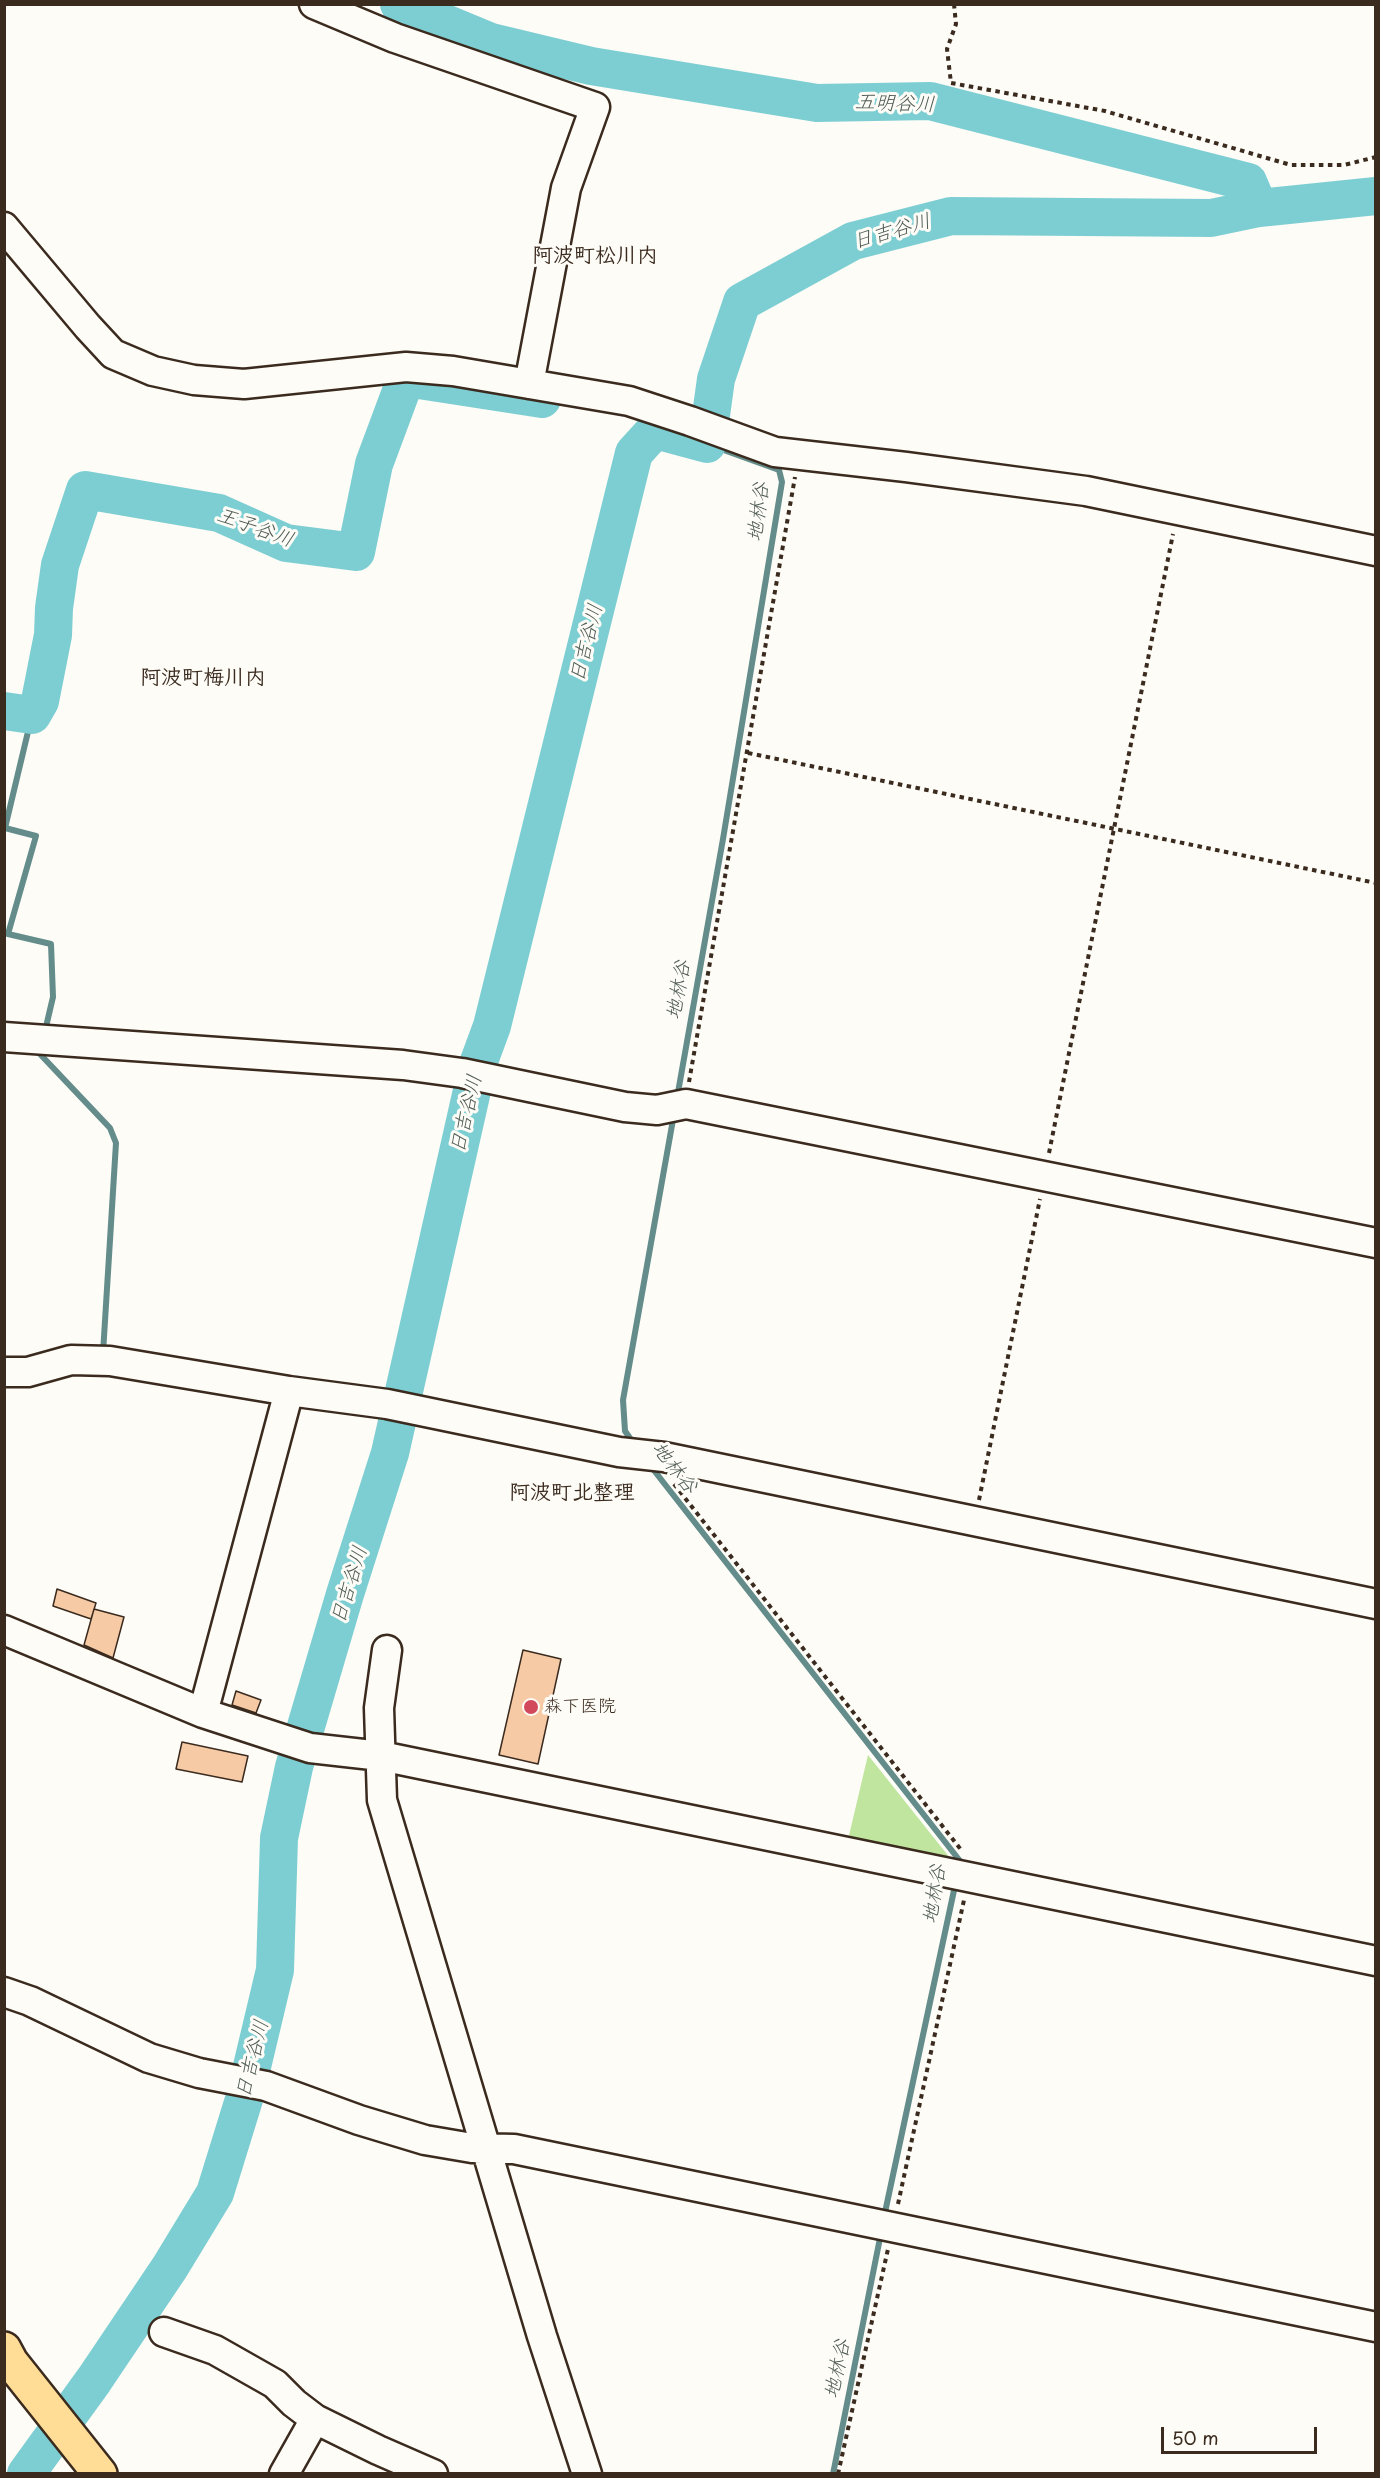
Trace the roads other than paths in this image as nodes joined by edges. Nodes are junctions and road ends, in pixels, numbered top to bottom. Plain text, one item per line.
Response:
1 (314, 4) edge
2 (4, 227) edge
3 (529, 384) junction
4 (1376, 551) edge
5 (4, 1036) edge
6 (1376, 1242) edge
7 (4, 1372) edge
8 (289, 1391) junction
9 (1376, 1604) edge
10 (4, 1630) edge
11 (387, 1650) dead end
12 (202, 1713) junction
13 (381, 1756) junction
14 (1376, 1961) edge
15 (4, 1992) edge
16 (486, 2147) junction
17 (1376, 2328) edge
18 (164, 2332) dead end
19 (4, 2349) edge
20 (315, 2419) junction
21 (100, 2474) edge
22 (284, 2474) edge
23 (433, 2474) edge
24 (587, 2474) edge

1 - 3 street
2 - 3 street
3 - 4 street
5 - 6 street
7 - 8 street
8 - 9 street
8 - 12 street
10 - 12 street
11 - 13 street
12 - 13 street
13 - 14 street
13 - 16 street
15 - 16 street
16 - 17 street
16 - 24 street
18 - 20 street
19 - 21 main road
20 - 22 street
20 - 23 street

